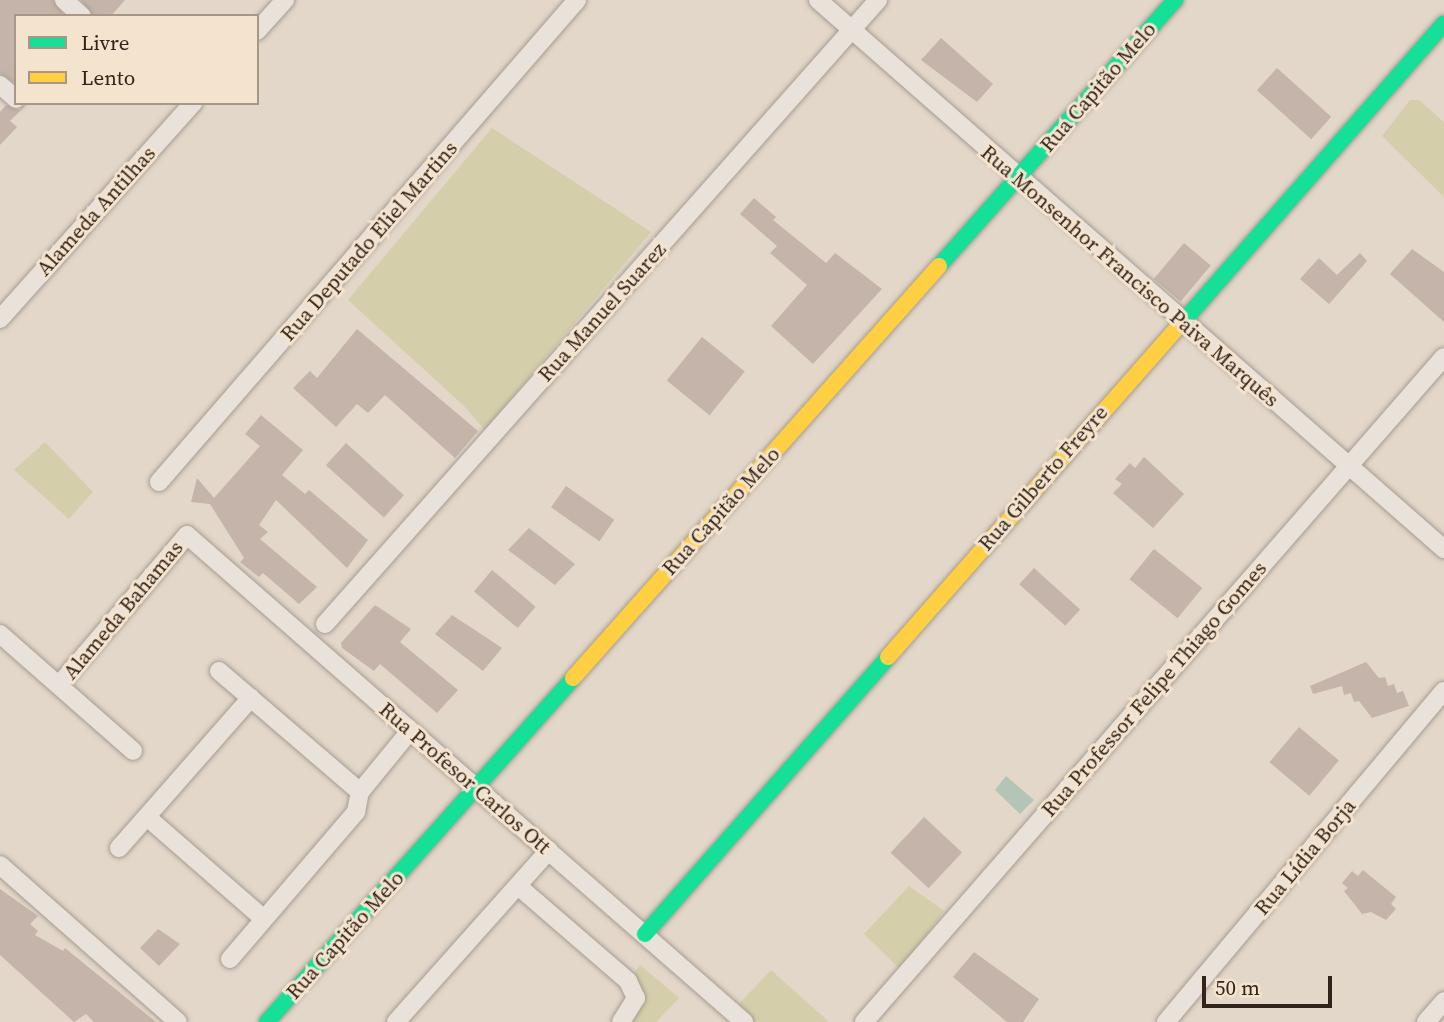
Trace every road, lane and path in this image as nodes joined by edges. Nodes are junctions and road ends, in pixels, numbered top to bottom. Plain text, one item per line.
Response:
1 (64, 0) edge
2 (285, 0) edge
3 (577, 0) edge
4 (818, 0) edge
5 (878, 0) edge
6 (1175, 0) edge
7 (80, 14) edge
8 (1444, 24) edge
9 (259, 29) edge
10 (852, 30) junction
11 (0, 85) edge
12 (14, 97) edge
13 (191, 105) edge
14 (1019, 177) junction
15 (0, 319) edge
16 (1180, 321) junction
17 (1444, 357) edge
18 (1347, 467) junction
19 (159, 482) dead end
20 (187, 535) joint
21 (1444, 550) edge
22 (325, 624) dead end
23 (0, 634) edge
24 (219, 671) dead end
25 (59, 685) junction
26 (1444, 691) edge
27 (251, 698) junction
28 (410, 731) junction
29 (133, 751) dead end
30 (476, 788) junction
31 (360, 792) junction
32 (146, 817) junction
33 (119, 848) dead end
34 (549, 850) junction
35 (0, 865) edge
36 (518, 886) junction
37 (264, 919) junction
38 (645, 934) junction
39 (230, 959) dead end
40 (1444, 1001) edge
41 (178, 1022) edge
42 (267, 1022) edge
43 (396, 1022) edge
44 (621, 1022) edge
45 (744, 1022) edge
46 (864, 1022) edge
47 (1166, 1022) edge
48 (1426, 1022) edge

1 - 7 street
2 - 9 street
3 - 19 street, Rua Deputado Eliel Martins
4 - 10 street, Rua Monsenhor Francisco Paiva Marquês
5 - 10 street, Rua Manuel Suarez
6 - 14 main road, Rua Capitão Melo
8 - 16 main road, Rua Gilberto Freyre
10 - 14 street, Rua Monsenhor Francisco Paiva Marquês
10 - 22 street, Rua Manuel Suarez
11 - 12 street
13 - 15 street, Alameda Antilhas
14 - 16 street, Rua Monsenhor Francisco Paiva Marquês
14 - 30 main road, Rua Capitão Melo
16 - 18 street, Rua Monsenhor Francisco Paiva Marquês
16 - 38 main road, Rua Gilberto Freyre
17 - 18 street, Rua Professor Felipe Thiago Gomes
18 - 21 street, Rua Monsenhor Francisco Paiva Marquês
18 - 46 street, Rua Professor Felipe Thiago Gomes
20 - 25 street, Alameda Bahamas
20 - 28 street, Rua Profesor Carlos Ott
23 - 25 street
24 - 27 street
25 - 29 street
26 - 47 street, Rua Lídia Borja
27 - 31 street
27 - 32 street
28 - 30 street, Rua Profesor Carlos Ott
28 - 31 street
30 - 34 street, Rua Profesor Carlos Ott
30 - 42 main road, Rua Capitão Melo
31 - 37 street
32 - 33 street
32 - 37 street
34 - 36 street
34 - 38 street, Rua Profesor Carlos Ott
35 - 41 street
36 - 43 street
36 - 44 street
37 - 39 street
38 - 45 street, Rua Profesor Carlos Ott
40 - 48 street

